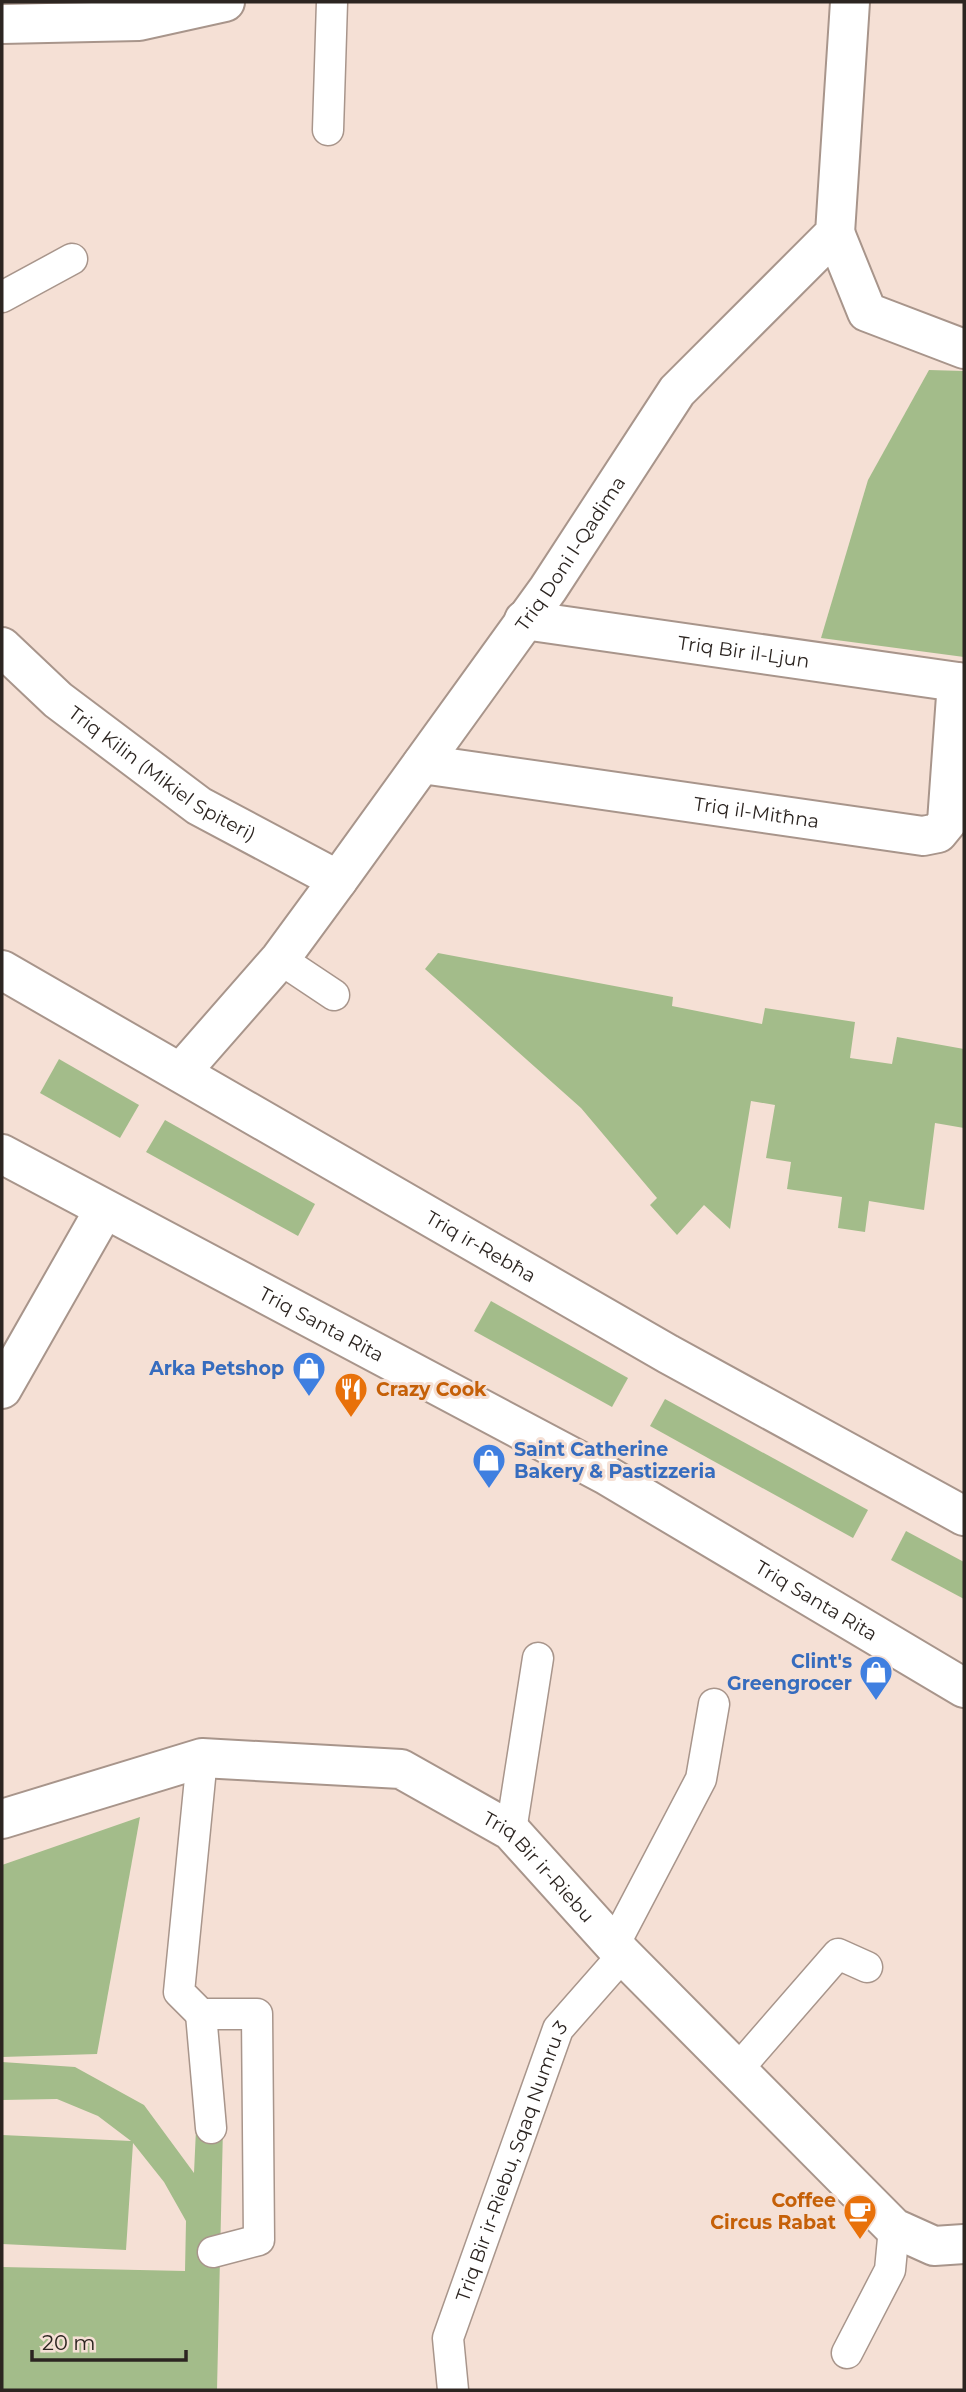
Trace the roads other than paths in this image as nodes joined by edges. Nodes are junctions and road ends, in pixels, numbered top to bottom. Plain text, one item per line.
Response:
1 (225, 2) edge
2 (332, 2) edge
3 (850, 2) edge
4 (2, 24) edge
5 (328, 130) dead end
6 (835, 233) junction
7 (72, 259) dead end
8 (2, 297) edge
9 (964, 349) edge
10 (524, 620) junction
11 (2, 647) edge
12 (961, 682) edge
13 (422, 764) junction
14 (338, 880) junction
15 (280, 959) junction
16 (2, 970) edge
17 (334, 995) dead end
18 (181, 1072) junction
19 (2, 1154) edge
20 (104, 1210) junction
21 (2, 1389) edge
22 (964, 1516) edge
23 (538, 1658) dead end
24 (964, 1688) edge
25 (714, 1704) dead end
26 (202, 1758) junction
27 (2, 1819) edge
28 (511, 1831) junction
29 (618, 1950) junction
30 (867, 1967) dead end
31 (201, 2014) junction
32 (738, 2069) junction
33 (211, 2128) dead end
34 (894, 2228) junction
35 (964, 2244) edge
36 (213, 2252) dead end
37 (847, 2353) dead end
38 (453, 2390) edge

1 - 4 street
2 - 5 lane
3 - 6 street
6 - 9 street
6 - 10 street, Triq Doni l-Qadima
7 - 8 lane
10 - 12 street, Triq Bir il-Ljun
10 - 13 street, Triq Doni l-Qadima
11 - 14 street, Triq Kilin (Mikiel Spiteri)
12 - 13 street, Triq il-Mitħna
13 - 14 street, Triq Doni l-Qadima
14 - 15 street, Triq Doni l-Qadima
15 - 17 lane
15 - 18 street, Triq Doni l-Qadima
16 - 18 street, Triq ir-Rebħa
18 - 22 street, Triq ir-Rebħa
19 - 20 street, Triq Santa Rita
20 - 21 street
20 - 24 street, Triq Santa Rita
23 - 28 lane
25 - 29 lane, Triq Bir ir-Riebu, Sqaq Numru 3
26 - 27 street, Triq Bir ir-Riebu
26 - 28 street, Triq Bir ir-Riebu
26 - 31 lane
28 - 29 street, Triq Bir ir-Riebu
29 - 32 street, Triq Bir ir-Riebu
29 - 38 lane, Triq Bir ir-Riebu, Sqaq Numru 3
30 - 32 lane
31 - 33 lane
31 - 36 lane
32 - 34 street, Triq Bir ir-Riebu
34 - 35 street, Triq Bir ir-Riebu
34 - 37 lane

